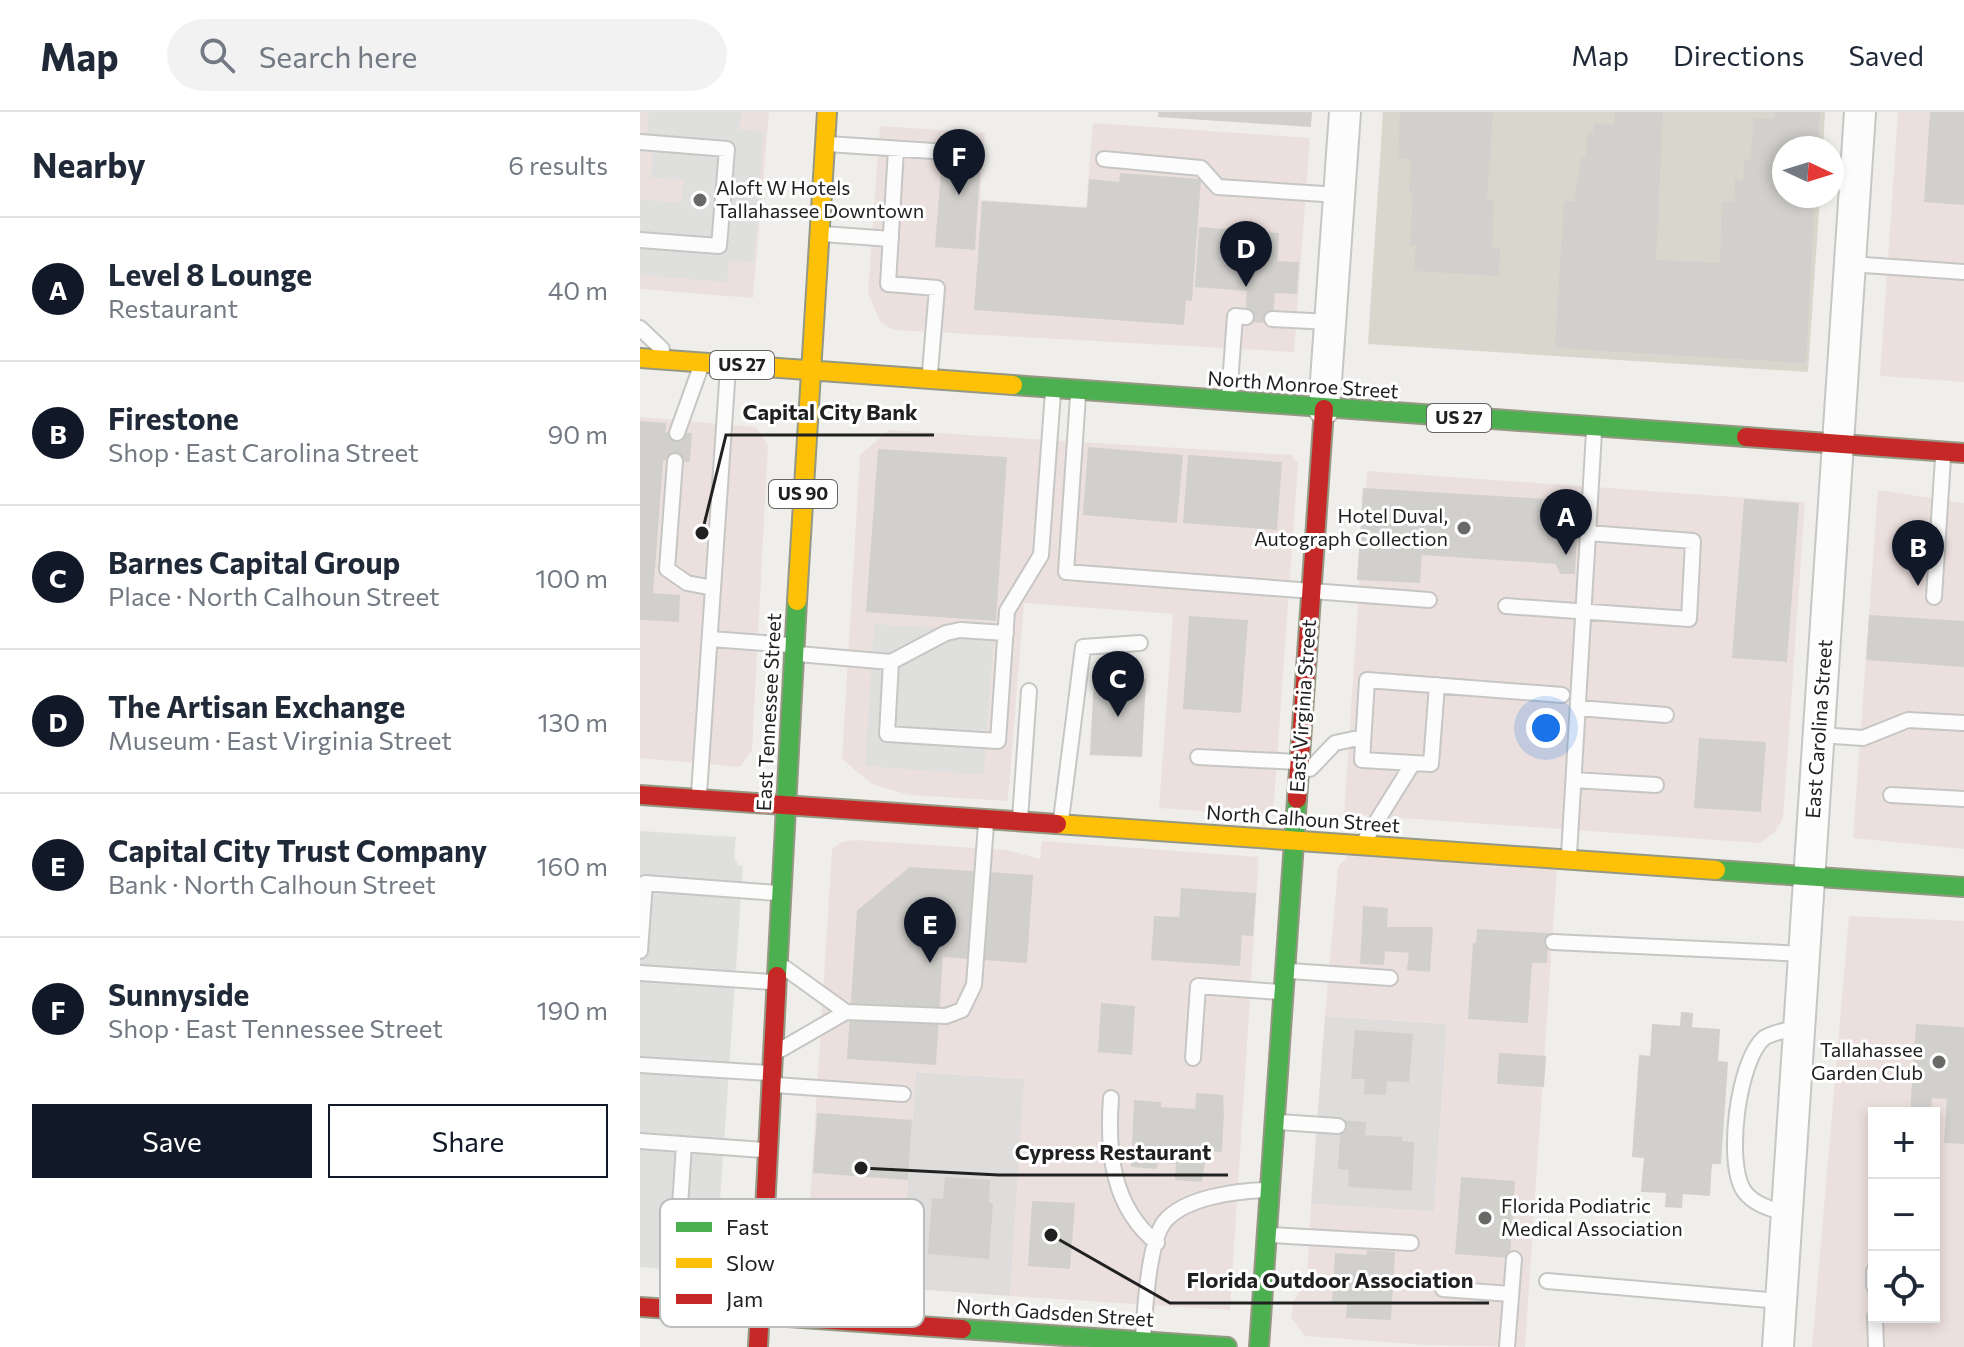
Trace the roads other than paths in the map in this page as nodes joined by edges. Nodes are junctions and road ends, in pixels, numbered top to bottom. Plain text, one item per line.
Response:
1 (827, 112) edge
2 (1345, 112) edge
3 (1860, 112) edge
4 (640, 142) edge
5 (825, 144) junction
6 (896, 149) junction
7 (948, 152) dead end
8 (1104, 159) dead end
9 (1339, 195) junction
10 (819, 234) junction
11 (891, 239) junction
12 (640, 240) edge
13 (1850, 264) junction
14 (1964, 272) edge
15 (1246, 317) dead end
16 (1272, 319) dead end
17 (1330, 322) junction
18 (640, 328) edge
19 (640, 358) edge
20 (674, 361) junction
21 (703, 362) junction
22 (729, 364) junction
23 (809, 369) junction
24 (930, 381) junction
25 (1053, 389) junction
26 (1078, 391) junction
27 (1229, 402) junction
28 (1324, 409) junction
29 (1594, 428) junction
30 (677, 433) dead end
31 (1838, 444) junction
32 (1944, 451) junction
33 (1964, 453) edge
34 (675, 461) dead end
35 (1588, 533) junction
36 (713, 588) junction
37 (1311, 591) junction
38 (1934, 597) dead end
39 (1429, 600) dead end
40 (1506, 606) dead end
41 (1583, 612) junction
42 (1006, 633) junction
43 (710, 639) junction
44 (1140, 643) dead end
45 (794, 650) junction
46 (891, 662) junction
47 (1437, 685) junction
48 (1029, 691) dead end
49 (1562, 695) dead end
50 (1578, 708) junction
51 (1666, 715) dead end
52 (1964, 723) edge
53 (1819, 735) junction
54 (1363, 737) junction
55 (1198, 757) dead end
56 (1299, 762) junction
57 (1413, 763) junction
58 (1574, 780) junction
59 (1656, 785) dead end
60 (1298, 786) junction
61 (640, 795) edge
62 (1891, 795) dead end
63 (1964, 799) edge
64 (699, 800) junction
65 (785, 806) junction
66 (987, 819) junction
67 (1020, 822) junction
68 (1060, 824) junction
69 (1294, 841) junction
70 (1361, 845) junction
71 (1569, 860) junction
72 (1810, 876) junction
73 (1964, 887) edge
74 (781, 893) junction
75 (1553, 942) dead end
76 (640, 951) edge
77 (1804, 954) junction
78 (1285, 970) junction
79 (640, 973) edge
80 (777, 973) junction
81 (1390, 978) dead end
82 (1284, 992) junction
83 (846, 1012) junction
84 (1800, 1027) junction
85 (773, 1054) junction
86 (1193, 1058) dead end
87 (640, 1065) edge
88 (772, 1079) junction
89 (903, 1094) dead end
90 (1111, 1098) dead end
91 (1275, 1122) junction
92 (1338, 1126) dead end
93 (640, 1141) edge
94 (684, 1144) junction
95 (768, 1151) junction
96 (1270, 1189) junction
97 (680, 1199) edge
98 (766, 1199) edge
99 (1787, 1214) junction
100 (1267, 1235) junction
101 (1157, 1243) junction
102 (1411, 1243) dead end
103 (1514, 1259) dead end
104 (1547, 1281) dead end
105 (1443, 1289) dead end
106 (1511, 1294) junction
107 (1781, 1301) junction
108 (640, 1307) edge
109 (660, 1308) edge
110 (1875, 1323) edge
111 (756, 1327) edge
112 (759, 1327) edge
113 (894, 1327) edge
114 (989, 1339) edge
115 (1143, 1341) junction
116 (1121, 1343) edge
117 (749, 1347) edge
118 (758, 1347) edge
119 (1227, 1347) edge
120 (1259, 1347) edge
121 (1507, 1347) edge
122 (1778, 1347) edge
123 (1876, 1347) edge

1 - 5 street, East Tennessee Street / US 90
2 - 9 street, East Virginia Street
3 - 13 street, East Carolina Street
4 - 12 lane
5 - 6 lane
5 - 10 street, East Tennessee Street / US 90
6 - 7 lane
6 - 11 lane
8 - 9 lane
9 - 17 street, East Virginia Street
10 - 11 lane
10 - 23 street, East Tennessee Street / US 90
11 - 24 lane
13 - 14 lane
13 - 31 street, East Carolina Street
15 - 27 lane
16 - 17 lane
17 - 28 street, East Virginia Street
18 - 20 lane
19 - 20 street, North Monroe Street / US 27
20 - 21 street, North Monroe Street / US 27
21 - 22 street, North Monroe Street / US 27
21 - 30 lane
22 - 23 street, North Monroe Street / US 27
22 - 36 lane
23 - 24 street, North Monroe Street / US 27
23 - 45 street, East Tennessee Street / US 90
24 - 25 street, North Monroe Street / US 27
25 - 26 street, North Monroe Street / US 27
25 - 42 lane
26 - 27 street, North Monroe Street / US 27
26 - 37 lane
27 - 28 street, North Monroe Street / US 27
28 - 29 street, North Monroe Street / US 27
28 - 37 street, East Virginia Street
29 - 31 street, North Monroe Street / US 27
29 - 35 lane
31 - 32 street, North Monroe Street / US 27
31 - 53 street, East Carolina Street
32 - 33 street, North Monroe Street / US 27
32 - 38 lane
34 - 36 lane
35 - 41 lane
35 - 41 lane
36 - 43 lane
37 - 39 lane
37 - 56 street, East Virginia Street
40 - 41 lane
41 - 50 lane
42 - 46 lane
42 - 46 lane
43 - 45 lane
43 - 64 lane
44 - 68 lane
45 - 46 lane
45 - 65 street, East Tennessee Street / US 90
47 - 49 lane
47 - 54 lane
47 - 57 lane
48 - 67 lane
50 - 51 lane
50 - 58 lane
52 - 53 lane
53 - 72 street, East Carolina Street
54 - 57 lane
54 - 60 lane
55 - 56 lane
56 - 60 street, East Virginia Street
57 - 70 lane
58 - 59 lane
58 - 71 lane
60 - 69 street, East Virginia Street
61 - 64 street, North Calhoun Street
62 - 63 lane
64 - 65 street, North Calhoun Street
65 - 66 street, North Calhoun Street
65 - 74 street, East Tennessee Street / US 90
66 - 67 street, North Calhoun Street
66 - 83 lane
67 - 68 street, North Calhoun Street
68 - 69 street, North Calhoun Street
69 - 70 street, North Calhoun Street
69 - 78 street, East Virginia Street
70 - 71 street, North Calhoun Street
71 - 72 street, North Calhoun Street
72 - 73 street, North Calhoun Street
72 - 77 street, East Carolina Street
74 - 76 lane
74 - 80 street, East Tennessee Street / US 90
75 - 77 lane
77 - 84 street, East Carolina Street
78 - 81 lane
78 - 82 street, East Virginia Street
79 - 80 lane
80 - 83 lane
80 - 85 street, East Tennessee Street / US 90
82 - 86 lane
82 - 91 street, East Virginia Street
83 - 85 lane
84 - 99 street, East Carolina Street
84 - 99 lane
85 - 88 street, East Tennessee Street / US 90
87 - 88 lane
88 - 89 lane
88 - 95 street, East Tennessee Street / US 90
90 - 101 lane
91 - 92 lane
91 - 96 street, East Virginia Street
93 - 94 lane
94 - 95 lane
94 - 97 lane
95 - 98 street, East Tennessee Street / US 90
96 - 100 street, East Virginia Street
96 - 101 lane
99 - 107 street, East Carolina Street
100 - 102 lane
100 - 120 street, East Virginia Street
101 - 115 lane
103 - 106 lane
104 - 107 lane
105 - 106 lane
106 - 121 lane
107 - 122 street, East Carolina Street
108 - 109 street, North Gadsden Street
110 - 123 lane
111 - 117 street, East Tennessee Street / US 90
112 - 118 street, East Tennessee Street / US 90
113 - 114 street, North Gadsden Street
114 - 116 street, North Gadsden Street
115 - 116 street, North Gadsden Street
115 - 119 street, North Gadsden Street

